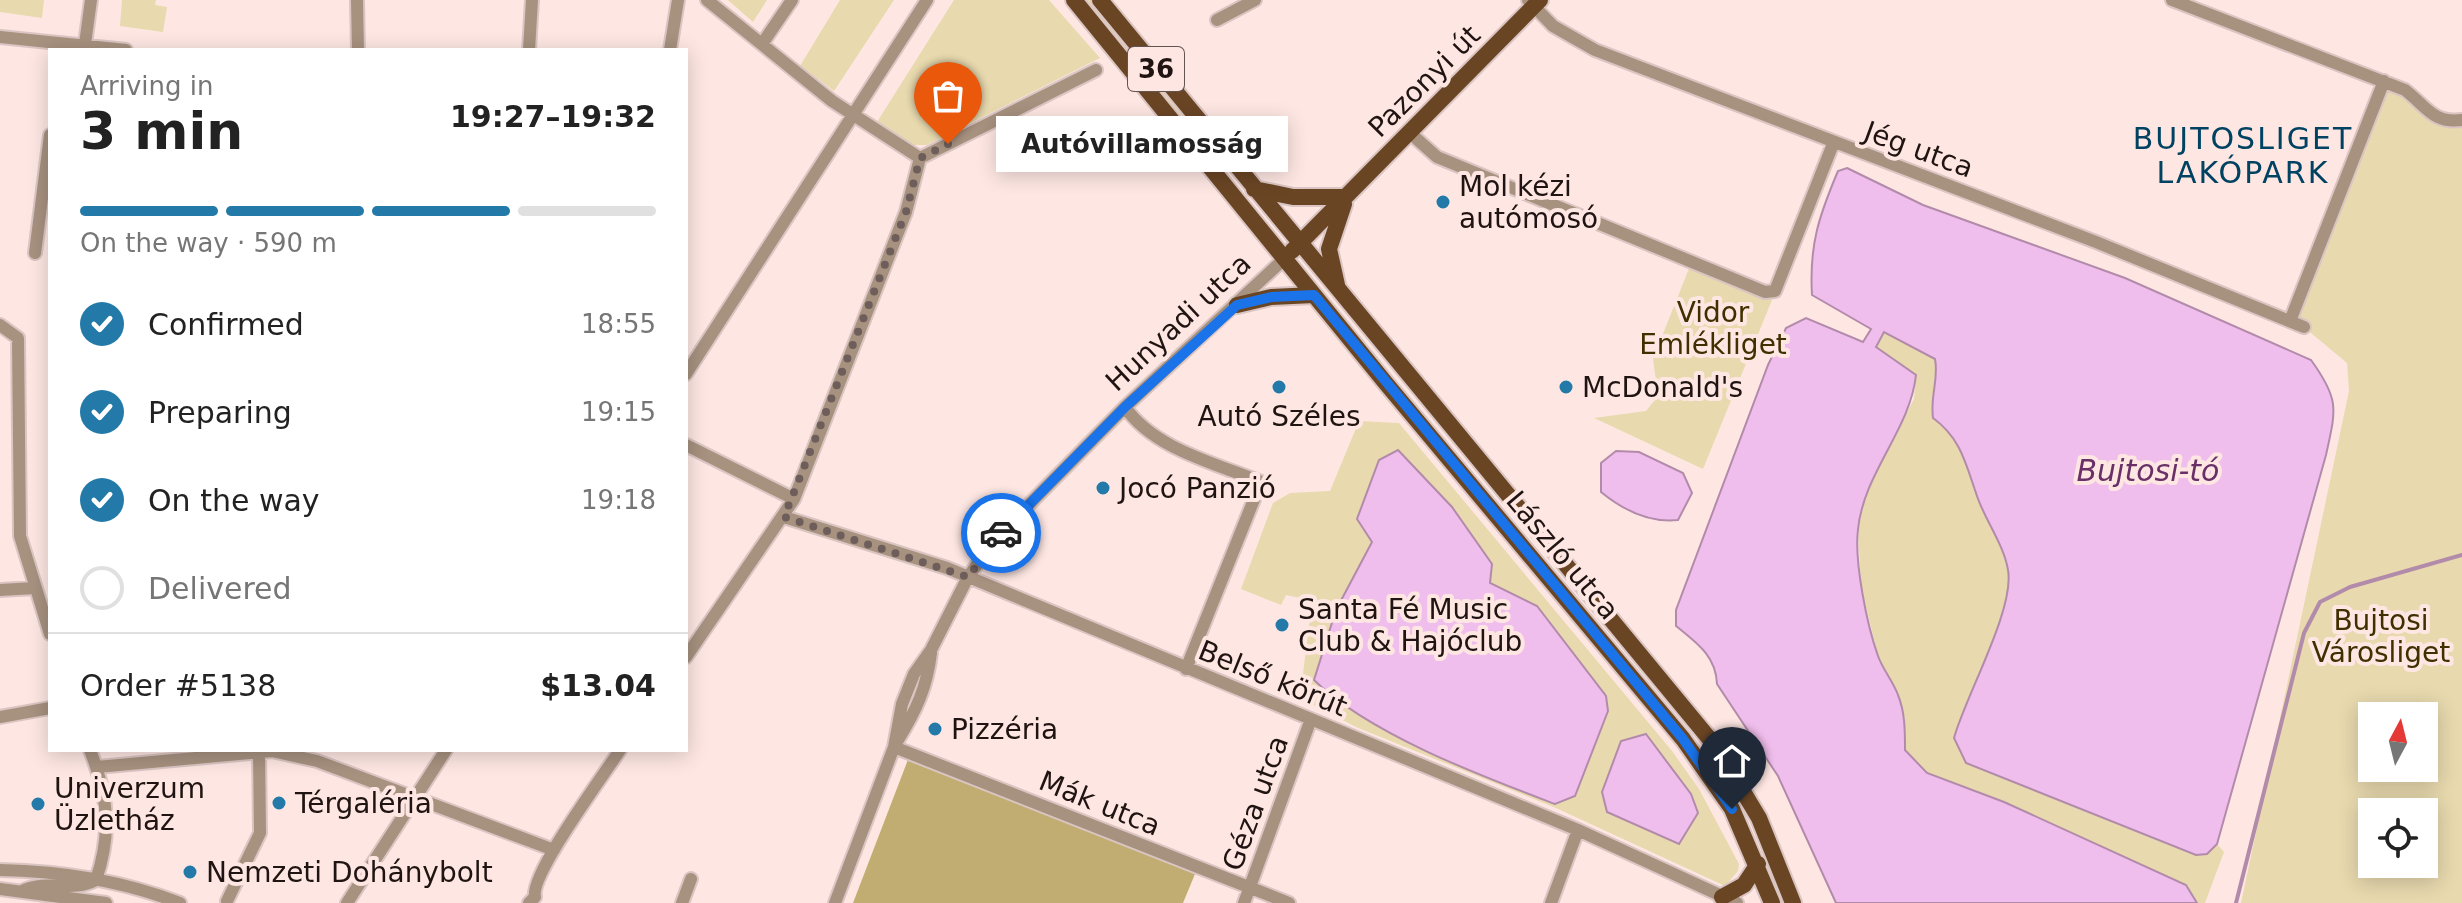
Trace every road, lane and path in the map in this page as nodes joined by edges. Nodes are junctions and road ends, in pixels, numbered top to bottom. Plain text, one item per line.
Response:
1 (91, 0) edge
2 (357, 0) edge
3 (532, 0) edge
4 (678, 0) edge
5 (707, 0) edge
6 (792, 0) edge
7 (927, 0) edge
8 (1074, 0) edge
9 (1100, 0) edge
10 (1255, 0) edge
11 (2172, 0) edge
12 (1534, 2) edge
13 (1217, 20) dead end
14 (0, 37) edge
15 (85, 44) junction
16 (762, 44) junction
17 (112, 48) edge
18 (358, 48) edge
19 (529, 48) edge
20 (670, 48) edge
21 (1096, 70) dead end
22 (2384, 81) junction
23 (853, 115) junction
24 (2462, 120) edge
25 (1409, 132) junction
26 (1833, 144) junction
27 (48, 151) edge
28 (920, 158) junction
29 (1254, 189) junction
30 (1347, 196) junction
31 (1299, 244) junction
32 (35, 253) dead end
33 (1285, 258) junction
34 (1314, 295) junction
35 (1340, 295) junction
36 (1237, 305) junction
37 (2290, 321) junction
38 (0, 325) edge
39 (2304, 327) dead end
40 (688, 371) edge
41 (1125, 407) junction
42 (688, 446) edge
43 (794, 499) junction
44 (784, 517) junction
45 (968, 577) junction
46 (35, 588) junction
47 (0, 590) edge
48 (48, 628) edge
49 (688, 654) edge
50 (1186, 669) junction
51 (48, 708) edge
52 (0, 717) edge
53 (1311, 719) junction
54 (894, 747) junction
55 (91, 752) edge
56 (240, 752) edge
57 (259, 752) edge
58 (279, 752) edge
59 (445, 752) edge
60 (619, 752) edge
61 (319, 756) edge
62 (97, 767) junction
63 (414, 798) junction
64 (1578, 830) junction
65 (554, 850) junction
66 (1758, 864) junction
67 (0, 870) edge
68 (691, 879) dead end
69 (88, 880) junction
70 (1249, 887) junction
71 (0, 889) edge
72 (24, 890) junction
73 (1730, 900) edge
74 (227, 901) edge
75 (535, 901) edge
76 (100, 902) edge
77 (180, 903) edge
78 (347, 903) edge
79 (682, 903) edge
80 (835, 903) edge
81 (1244, 903) edge
82 (1289, 903) edge
83 (1551, 903) edge
84 (1772, 903) edge
85 (1793, 903) edge

1 - 15 street
2 - 18 street
3 - 19 street
4 - 20 street
5 - 16 street
6 - 16 street
7 - 23 street
8 - 33 main road, 36
9 - 29 main road, 36
10 - 13 street
11 - 22 street
12 - 25 main road, Pazonyi út
12 - 26 street, Jég utca
14 - 15 street
15 - 17 street
16 - 23 street
21 - 28 street
22 - 24 street
22 - 37 street
23 - 28 street
23 - 40 street
25 - 26 street
25 - 30 main road, Pazonyi út
26 - 37 street, Jég utca
27 - 32 street
28 - 43 street
29 - 30 main road
29 - 31 main road, 36
30 - 31 main road
30 - 35 main road
31 - 33 main road
31 - 35 main road, László utca
33 - 34 main road, László utca
33 - 36 street, Hunyadi utca
34 - 36 main road
34 - 66 main road, László utca
35 - 85 main road, László utca
36 - 41 street, Hunyadi utca
37 - 39 street, Jég utca
38 - 46 street
41 - 45 street, Hunyadi utca
41 - 50 street
42 - 43 street
43 - 44 street
44 - 45 street, Belső körút
44 - 49 street
45 - 50 street, Belső körút
45 - 54 street, Hunyadi utca
46 - 47 street
46 - 48 street
50 - 53 street, Belső körút
51 - 52 street
53 - 64 street, Belső körút
53 - 70 street, Géza utca
54 - 70 street, Mák utca
54 - 80 street, Hunyadi utca
55 - 62 street
56 - 62 street
57 - 74 street
58 - 61 street
59 - 63 street
60 - 65 street
61 - 63 street
62 - 69 street
63 - 65 street
63 - 78 street
64 - 73 street, Belső körút
64 - 83 street
65 - 75 street
66 - 73 main road
66 - 84 main road, László utca
67 - 69 street
68 - 79 street
69 - 72 street
69 - 76 street
69 - 77 street
70 - 81 street, Géza utca
70 - 82 street, Mák utca
71 - 72 street
72 - 76 street

